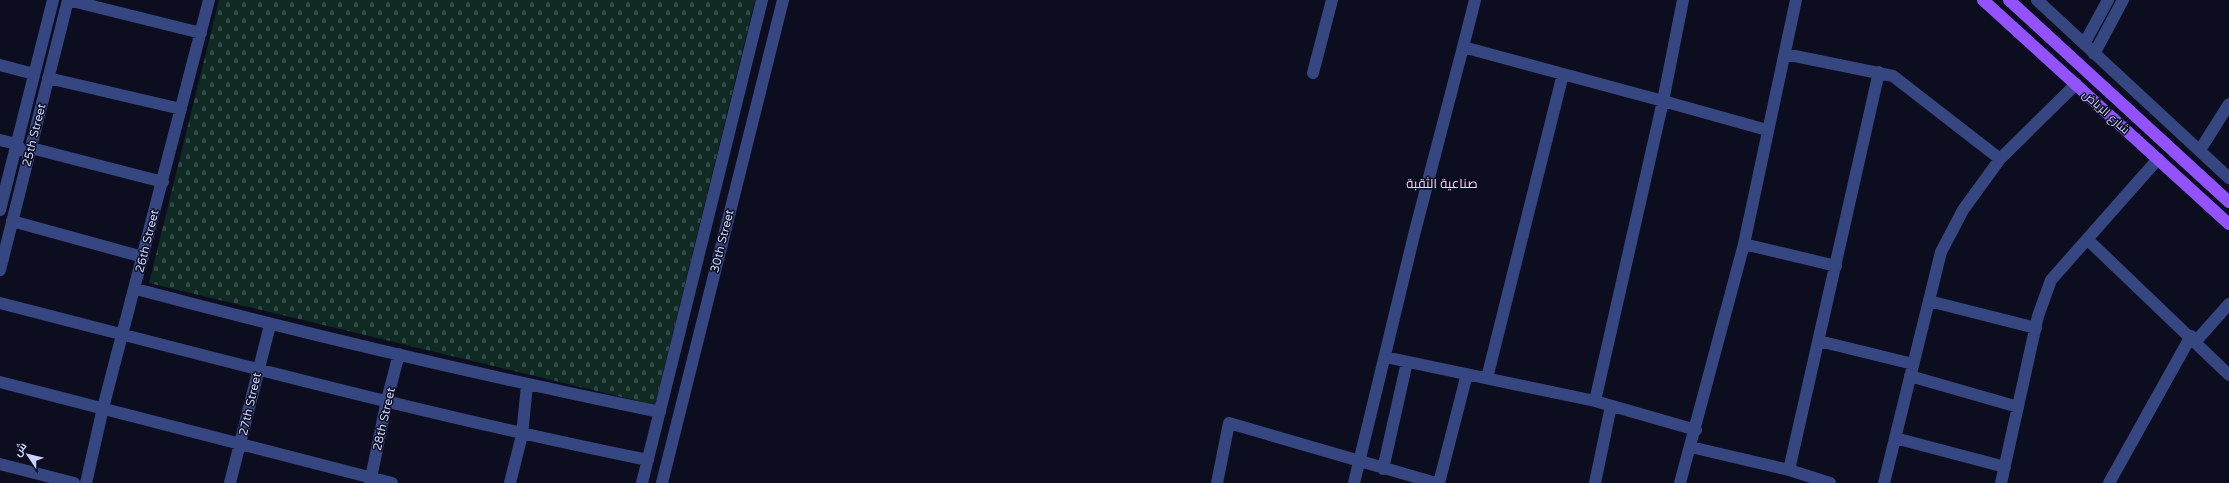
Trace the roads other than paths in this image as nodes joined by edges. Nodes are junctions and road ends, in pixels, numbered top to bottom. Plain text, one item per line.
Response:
1 (53, 0) edge
2 (68, 0) edge
3 (209, 0) edge
4 (762, 0) edge
5 (783, 0) edge
6 (1332, 0) edge
7 (1475, 0) edge
8 (1682, 0) edge
9 (1796, 0) edge
10 (1983, 0) edge
11 (2009, 0) edge
12 (2037, 0) edge
13 (2108, 0) edge
14 (2123, 0) edge
15 (200, 33) junction
16 (2084, 44) junction
17 (1463, 47) junction
18 (1785, 54) junction
19 (2094, 54) junction
20 (0, 65) edge
21 (1879, 72) junction
22 (1313, 73) dead end
23 (34, 74) junction
24 (1563, 74) junction
25 (48, 78) junction
26 (2076, 84) junction
27 (1663, 101) junction
28 (2229, 104) edge
29 (181, 110) junction
30 (1767, 130) junction
31 (0, 140) edge
32 (17, 144) junction
33 (31, 148) junction
34 (2200, 150) junction
35 (2000, 159) junction
36 (2158, 159) junction
37 (2229, 178) edge
38 (163, 182) junction
39 (2229, 202) edge
40 (0, 210) edge
41 (12, 221) junction
42 (2229, 224) edge
43 (2087, 239) junction
44 (1744, 244) junction
45 (143, 257) junction
46 (1836, 266) junction
47 (0, 270) edge
48 (136, 290) junction
49 (1929, 301) junction
50 (0, 303) edge
51 (2229, 304) edge
52 (270, 325) junction
53 (2036, 328) junction
54 (123, 334) junction
55 (2193, 339) junction
56 (1819, 341) junction
57 (399, 354) junction
58 (1385, 357) junction
59 (1407, 362) junction
60 (1912, 370) junction
61 (258, 371) junction
62 (1467, 374) junction
63 (2229, 375) edge
64 (1487, 378) junction
65 (0, 382) edge
66 (527, 385) junction
67 (387, 400) junction
68 (1595, 401) junction
69 (1611, 406) junction
70 (2018, 407) junction
71 (103, 408) junction
72 (660, 412) junction
73 (1696, 430) junction
74 (522, 435) junction
75 (1895, 438) junction
76 (240, 444) junction
77 (1691, 447) junction
78 (648, 460) junction
79 (1360, 463) junction
80 (0, 464) edge
81 (2005, 466) junction
82 (1383, 469) junction
83 (1789, 470) junction
84 (370, 480) edge
85 (74, 483) edge
86 (86, 483) edge
87 (230, 483) edge
88 (392, 483) edge
89 (510, 483) edge
90 (642, 483) edge
91 (662, 483) edge
92 (1217, 483) edge
93 (1354, 483) edge
94 (1437, 483) edge
95 (1595, 483) edge
96 (1680, 483) edge
97 (1830, 483) edge
98 (1884, 483) edge
99 (2001, 483) edge
100 (2109, 483) edge

1 - 23 street, 25th Street
2 - 15 street
2 - 25 street, 25th Street
3 - 15 street, 26th Street
4 - 72 street, 30th Street
5 - 91 street, 30th Street
6 - 22 street
7 - 17 street
8 - 27 street
9 - 18 street
10 - 26 main road, شارع الرياض
11 - 39 main road, شارع الرياض
12 - 16 street
13 - 16 street
14 - 19 street
15 - 29 street, 26th Street
16 - 19 street
17 - 24 street
17 - 58 street
18 - 21 street
18 - 30 street
19 - 34 street
20 - 23 street
21 - 35 street
21 - 46 street
23 - 32 street, 25th Street
24 - 27 street
24 - 64 street
25 - 29 street
25 - 33 street, 25th Street
26 - 35 street
26 - 36 main road, شارع الرياض
27 - 30 street
27 - 68 street
28 - 34 street
29 - 38 street, 26th Street
30 - 44 street
31 - 32 street
32 - 40 street, 25th Street
33 - 38 street
33 - 41 street, 25th Street
34 - 37 street
35 - 49 street
36 - 42 main road, شارع الرياض
36 - 43 street
38 - 45 street, 26th Street
41 - 45 street
41 - 47 street, 25th Street
43 - 53 street
43 - 55 street
44 - 46 street
44 - 73 street
45 - 48 street, 26th Street
46 - 56 street
48 - 52 street
48 - 54 street, 26th Street
49 - 53 street
49 - 60 street
50 - 54 street
51 - 55 street
52 - 57 street
52 - 61 street, 27th Street
53 - 70 street
54 - 61 street
54 - 71 street, 26th Street
55 - 63 street
55 - 100 street
56 - 60 street
56 - 83 street
57 - 66 street
57 - 67 street, 28th Street
58 - 59 street
58 - 79 street
59 - 62 street
59 - 82 street
60 - 70 street
60 - 75 street
61 - 67 street
61 - 76 street, 27th Street
62 - 64 street
62 - 94 street
64 - 68 street
65 - 71 street
66 - 72 street
66 - 74 street
67 - 74 street
67 - 84 street, 28th Street
68 - 69 street
69 - 73 street
69 - 95 street
70 - 81 street
71 - 76 street
71 - 86 street, 26th Street
72 - 78 street, 30th Street
73 - 77 street
74 - 78 street
74 - 89 street
75 - 81 street
75 - 98 street
76 - 84 street
76 - 87 street, 27th Street
77 - 83 street
77 - 96 street
78 - 90 street, 30th Street
79 - 82 street
79 - 92 street
79 - 93 street
80 - 85 street
81 - 99 street
82 - 94 street
83 - 97 street
84 - 88 street

